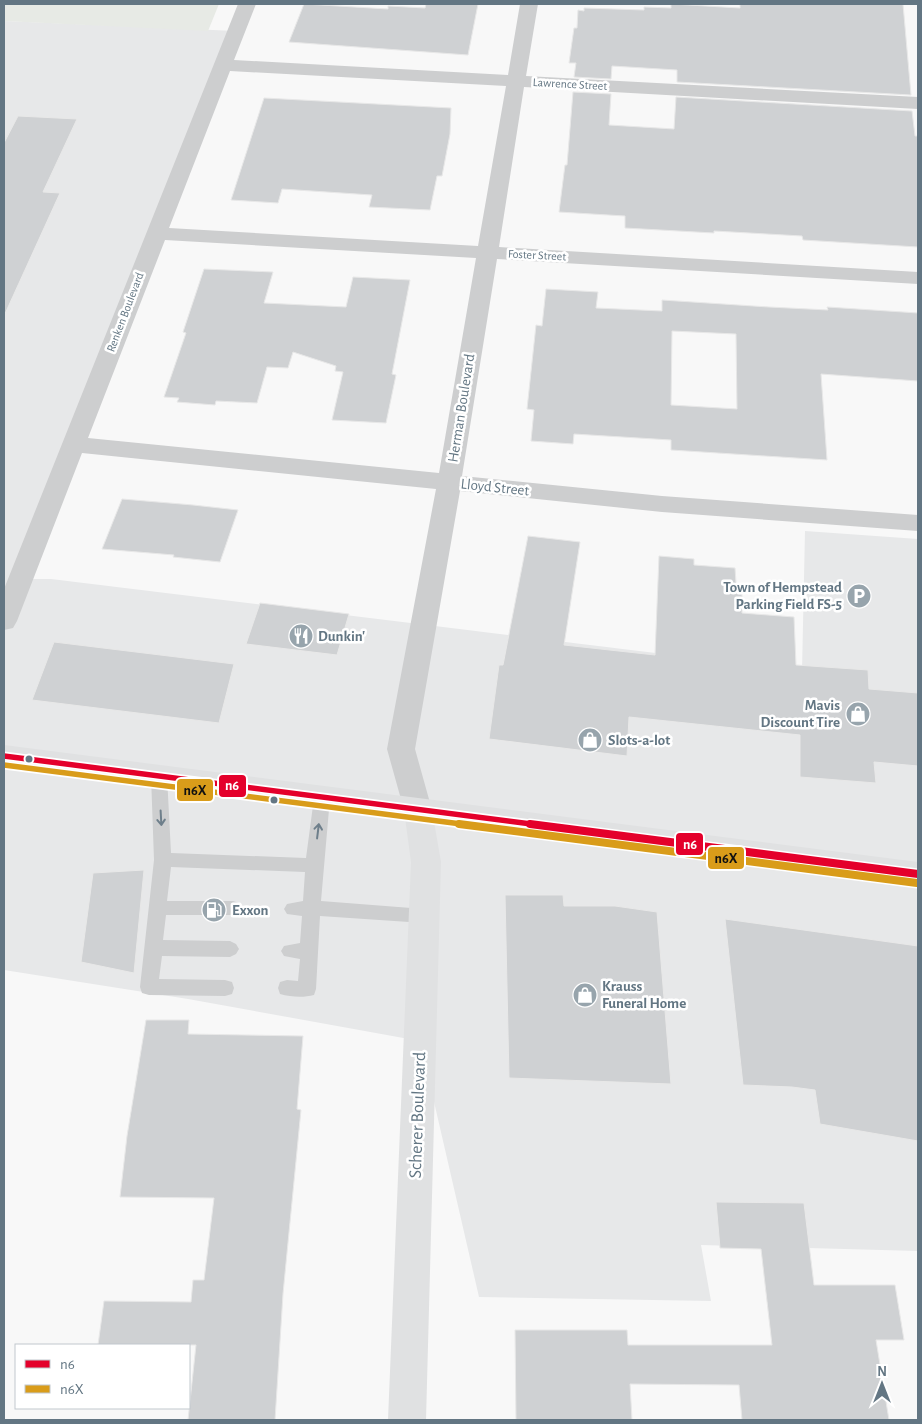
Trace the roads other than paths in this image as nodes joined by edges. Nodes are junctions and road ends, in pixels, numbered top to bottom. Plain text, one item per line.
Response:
1 (247, 4) edge
2 (529, 4) edge
3 (223, 65) junction
4 (516, 81) junction
5 (918, 103) edge
6 (156, 233) junction
7 (486, 252) junction
8 (918, 278) edge
9 (73, 444) junction
10 (449, 483) junction
11 (918, 523) edge
12 (4, 621) edge
13 (4, 756) edge
14 (159, 776) junction
15 (322, 798) junction
16 (418, 810) junction
17 (162, 860) junction
18 (314, 865) junction
19 (918, 874) edge
20 (159, 908) junction
21 (233, 908) dead end
22 (311, 908) junction
23 (293, 909) dead end
24 (424, 916) junction
25 (154, 948) junction
26 (230, 950) dead end
27 (225, 988) dead end
28 (287, 988) dead end
29 (407, 1420) edge

1 - 3 street, Renken Boulevard
2 - 4 street, Herman Boulevard
3 - 4 street, Lawrence Street
3 - 6 street, Renken Boulevard
4 - 5 street, Lawrence Street
4 - 7 street, Herman Boulevard
6 - 7 street, Foster Street
6 - 9 street, Renken Boulevard
7 - 8 street, Foster Street
7 - 10 street, Herman Boulevard
9 - 10 street, Lloyd Street
9 - 12 street, Renken Boulevard
10 - 11 street, Lloyd Street
10 - 16 street, Herman Boulevard
13 - 14 main road
14 - 15 main road
14 -> 17 lane
15 - 16 main road
18 -> 15 lane
16 - 19 main road
16 - 24 main road, Scherer Boulevard
17 - 18 lane
17 - 20 lane
18 - 22 lane
20 - 21 lane
20 - 25 lane
22 - 23 lane
22 - 24 lane
22 - 28 lane
24 - 29 main road, Scherer Boulevard
25 - 26 lane
25 - 27 lane

